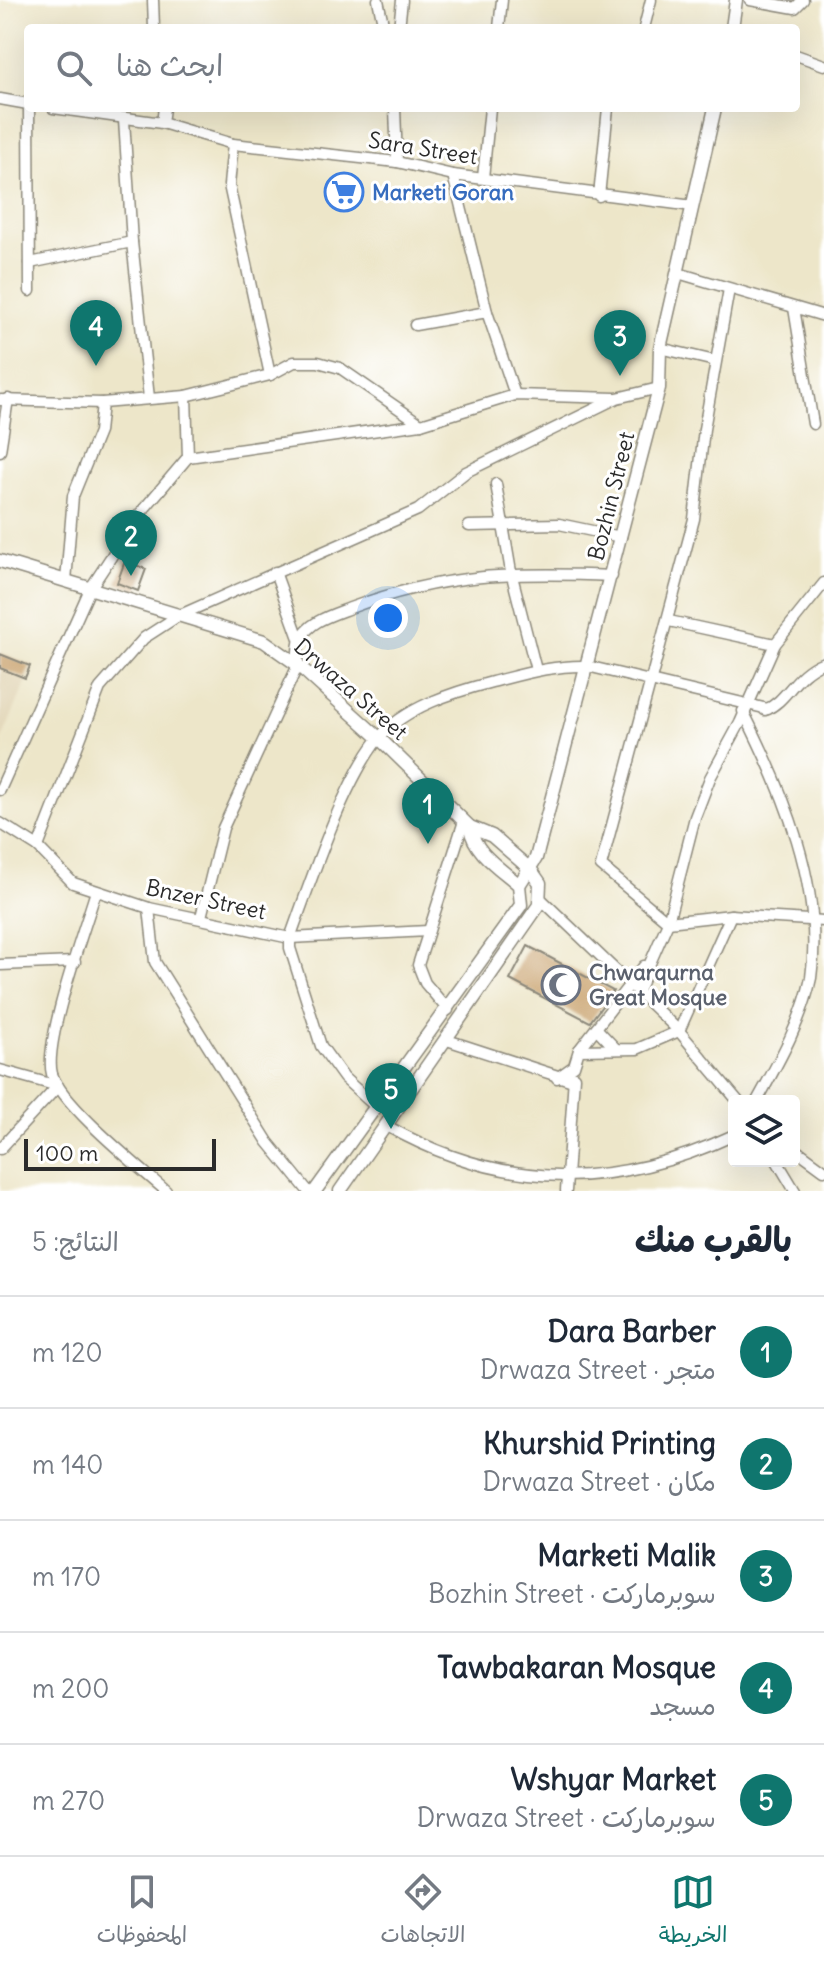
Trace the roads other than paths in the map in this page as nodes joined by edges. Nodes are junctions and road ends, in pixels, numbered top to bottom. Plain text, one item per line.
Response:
1 (153, 0) edge
2 (378, 0) edge
3 (402, 0) edge
4 (502, 0) edge
5 (651, 0) edge
6 (736, 0) edge
7 (750, 0) edge
8 (803, 0) edge
9 (154, 24) edge
10 (383, 24) edge
11 (399, 24) edge
12 (499, 24) edge
13 (645, 24) edge
14 (733, 24) edge
15 (800, 56) edge
16 (824, 65) edge
17 (0, 99) edge
18 (24, 105) edge
19 (28, 112) edge
20 (77, 112) edge
21 (163, 112) edge
22 (395, 112) edge
23 (490, 112) edge
24 (608, 112) edge
25 (714, 112) edge
26 (124, 120) junction
27 (162, 123) junction
28 (233, 144) junction
29 (397, 162) junction
30 (453, 175) junction
31 (483, 178) junction
32 (599, 196) junction
33 (693, 206) junction
34 (132, 242) junction
35 (30, 263) junction
36 (678, 273) junction
37 (729, 289) junction
38 (30, 291) dead end
39 (794, 308) junction
40 (487, 312) junction
41 (824, 316) edge
42 (415, 325) dead end
43 (660, 348) junction
44 (715, 361) junction
45 (270, 375) junction
46 (659, 388) junction
47 (515, 395) junction
48 (186, 396) junction
49 (149, 398) junction
50 (617, 398) junction
51 (4, 400) edge
52 (102, 403) junction
53 (421, 424) junction
54 (813, 424) dead end
55 (0, 451) edge
56 (188, 457) junction
57 (496, 484) dead end
58 (502, 524) junction
59 (469, 526) dead end
60 (621, 537) junction
61 (0, 561) edge
62 (275, 572) junction
63 (511, 572) junction
64 (612, 576) junction
65 (66, 581) junction
66 (824, 583) edge
67 (90, 589) junction
68 (178, 616) junction
69 (669, 621) junction
70 (300, 641) junction
71 (775, 644) junction
72 (823, 662) edge
73 (298, 665) junction
74 (587, 666) junction
75 (536, 670) junction
76 (653, 682) junction
77 (743, 707) junction
78 (379, 738) junction
79 (0, 790) edge
80 (0, 823) edge
81 (467, 824) junction
82 (38, 847) junction
83 (531, 870) junction
84 (519, 885) junction
85 (96, 891) junction
86 (541, 899) junction
87 (149, 908) junction
88 (731, 915) junction
89 (201, 917) junction
90 (820, 920) edge
91 (668, 922) junction
92 (428, 931) junction
93 (290, 938) junction
94 (75, 962) junction
95 (0, 965) edge
96 (633, 990) junction
97 (448, 1010) junction
98 (596, 1028) junction
99 (679, 1031) junction
100 (447, 1040) junction
101 (616, 1049) junction
102 (579, 1050) junction
103 (574, 1066) junction
104 (0, 1070) edge
105 (557, 1078) junction
106 (573, 1081) junction
107 (58, 1086) junction
108 (733, 1095) edge
109 (760, 1095) edge
110 (377, 1108) junction
111 (387, 1126) junction
112 (728, 1138) edge
113 (0, 1149) edge
114 (800, 1152) edge
115 (781, 1167) edge
116 (824, 1170) edge
117 (521, 1185) dead end
118 (587, 1188) dead end
119 (557, 1190) edge
120 (572, 1190) edge
121 (165, 1191) edge
122 (308, 1191) edge
123 (315, 1191) edge
124 (340, 1191) edge
125 (566, 1191) edge
126 (795, 1191) edge

1 - 9 street
2 - 10 street
3 - 11 street
4 - 12 street
5 - 13 street
6 - 14 street
7 - 8 street
15 - 16 street
17 - 18 street
19 - 35 street
20 - 26 street, Sara Street
21 - 27 street
22 - 29 street
23 - 31 street
24 - 32 street
25 - 33 street, Bozhin Street
26 - 27 street, Sara Street
26 - 34 street
27 - 28 street, Sara Street
28 - 29 street, Sara Street
28 - 45 street
29 - 30 street, Sara Street
30 - 31 street, Sara Street
30 - 40 street
31 - 32 street, Sara Street
32 - 33 street, Sara Street
33 - 36 street, Bozhin Street
34 - 35 street
34 - 49 street
35 - 38 street
36 - 37 street
36 - 43 street, Bozhin Street
37 - 39 street
37 - 44 street
39 - 41 street
39 - 54 street
40 - 42 street
40 - 47 street
43 - 44 street
43 - 46 street, Bozhin Street
44 - 69 street
45 - 48 street
45 - 53 street
46 - 50 street
46 - 60 street, Bozhin Street
47 - 50 street
47 - 53 street
48 - 49 street
48 - 56 street
49 - 52 street
50 - 62 street
51 - 52 street
51 - 55 street
52 - 65 street
53 - 56 street
56 - 67 street
57 - 58 street
58 - 59 street
58 - 60 street
58 - 63 street
60 - 64 street, Bozhin Street
61 - 65 street, Drwaza Street
62 - 68 street
62 - 70 street
63 - 64 street
63 - 70 street
63 - 75 street
64 - 74 street, Bozhin Street
65 - 67 street, Drwaza Street
66 - 71 street
67 - 68 street, Drwaza Street
67 - 79 street
68 - 73 street, Drwaza Street
68 - 82 street
69 - 71 street
69 - 76 street
70 - 73 street
71 - 77 street
72 - 77 street
73 - 78 street, Drwaza Street
73 - 89 street
74 - 75 street
74 - 76 street
74 - 83 street, Bozhin Street
75 - 78 street
76 - 77 street
76 - 91 street
77 - 90 street
77 - 91 street
78 - 81 street, Drwaza Street
78 - 93 street
80 - 82 street, Bnzer Street
81 - 83 street, Drwaza Street
81 - 84 street, Drwaza Street
81 - 92 street
82 - 85 street, Bnzer Street
83 - 84 street, Bozhin Street
83 - 86 street, Drwaza Street
84 - 97 street
85 - 87 street, Bnzer Street
85 - 94 street
86 - 96 street
86 - 100 street
87 - 89 street, Bnzer Street
87 - 122 street
88 - 90 street
88 - 91 street
88 - 99 street
89 - 93 street, Bnzer Street
90 - 109 street
91 - 96 street
92 - 93 street, Bnzer Street
92 - 97 street
93 - 110 street
94 - 95 street
94 - 107 street
96 - 98 street
96 - 99 street
97 - 110 street
98 - 101 street
98 - 102 street
99 - 101 street
99 - 108 street
100 - 105 street
100 - 111 street
101 - 102 street
102 - 103 street
103 - 105 street
103 - 106 street
104 - 107 street
105 - 106 street
106 - 125 street
107 - 113 street
107 - 121 street
110 - 123 street
111 - 117 street
111 - 124 street
112 - 118 street
114 - 116 street
115 - 126 street
119 - 125 street
120 - 125 street

